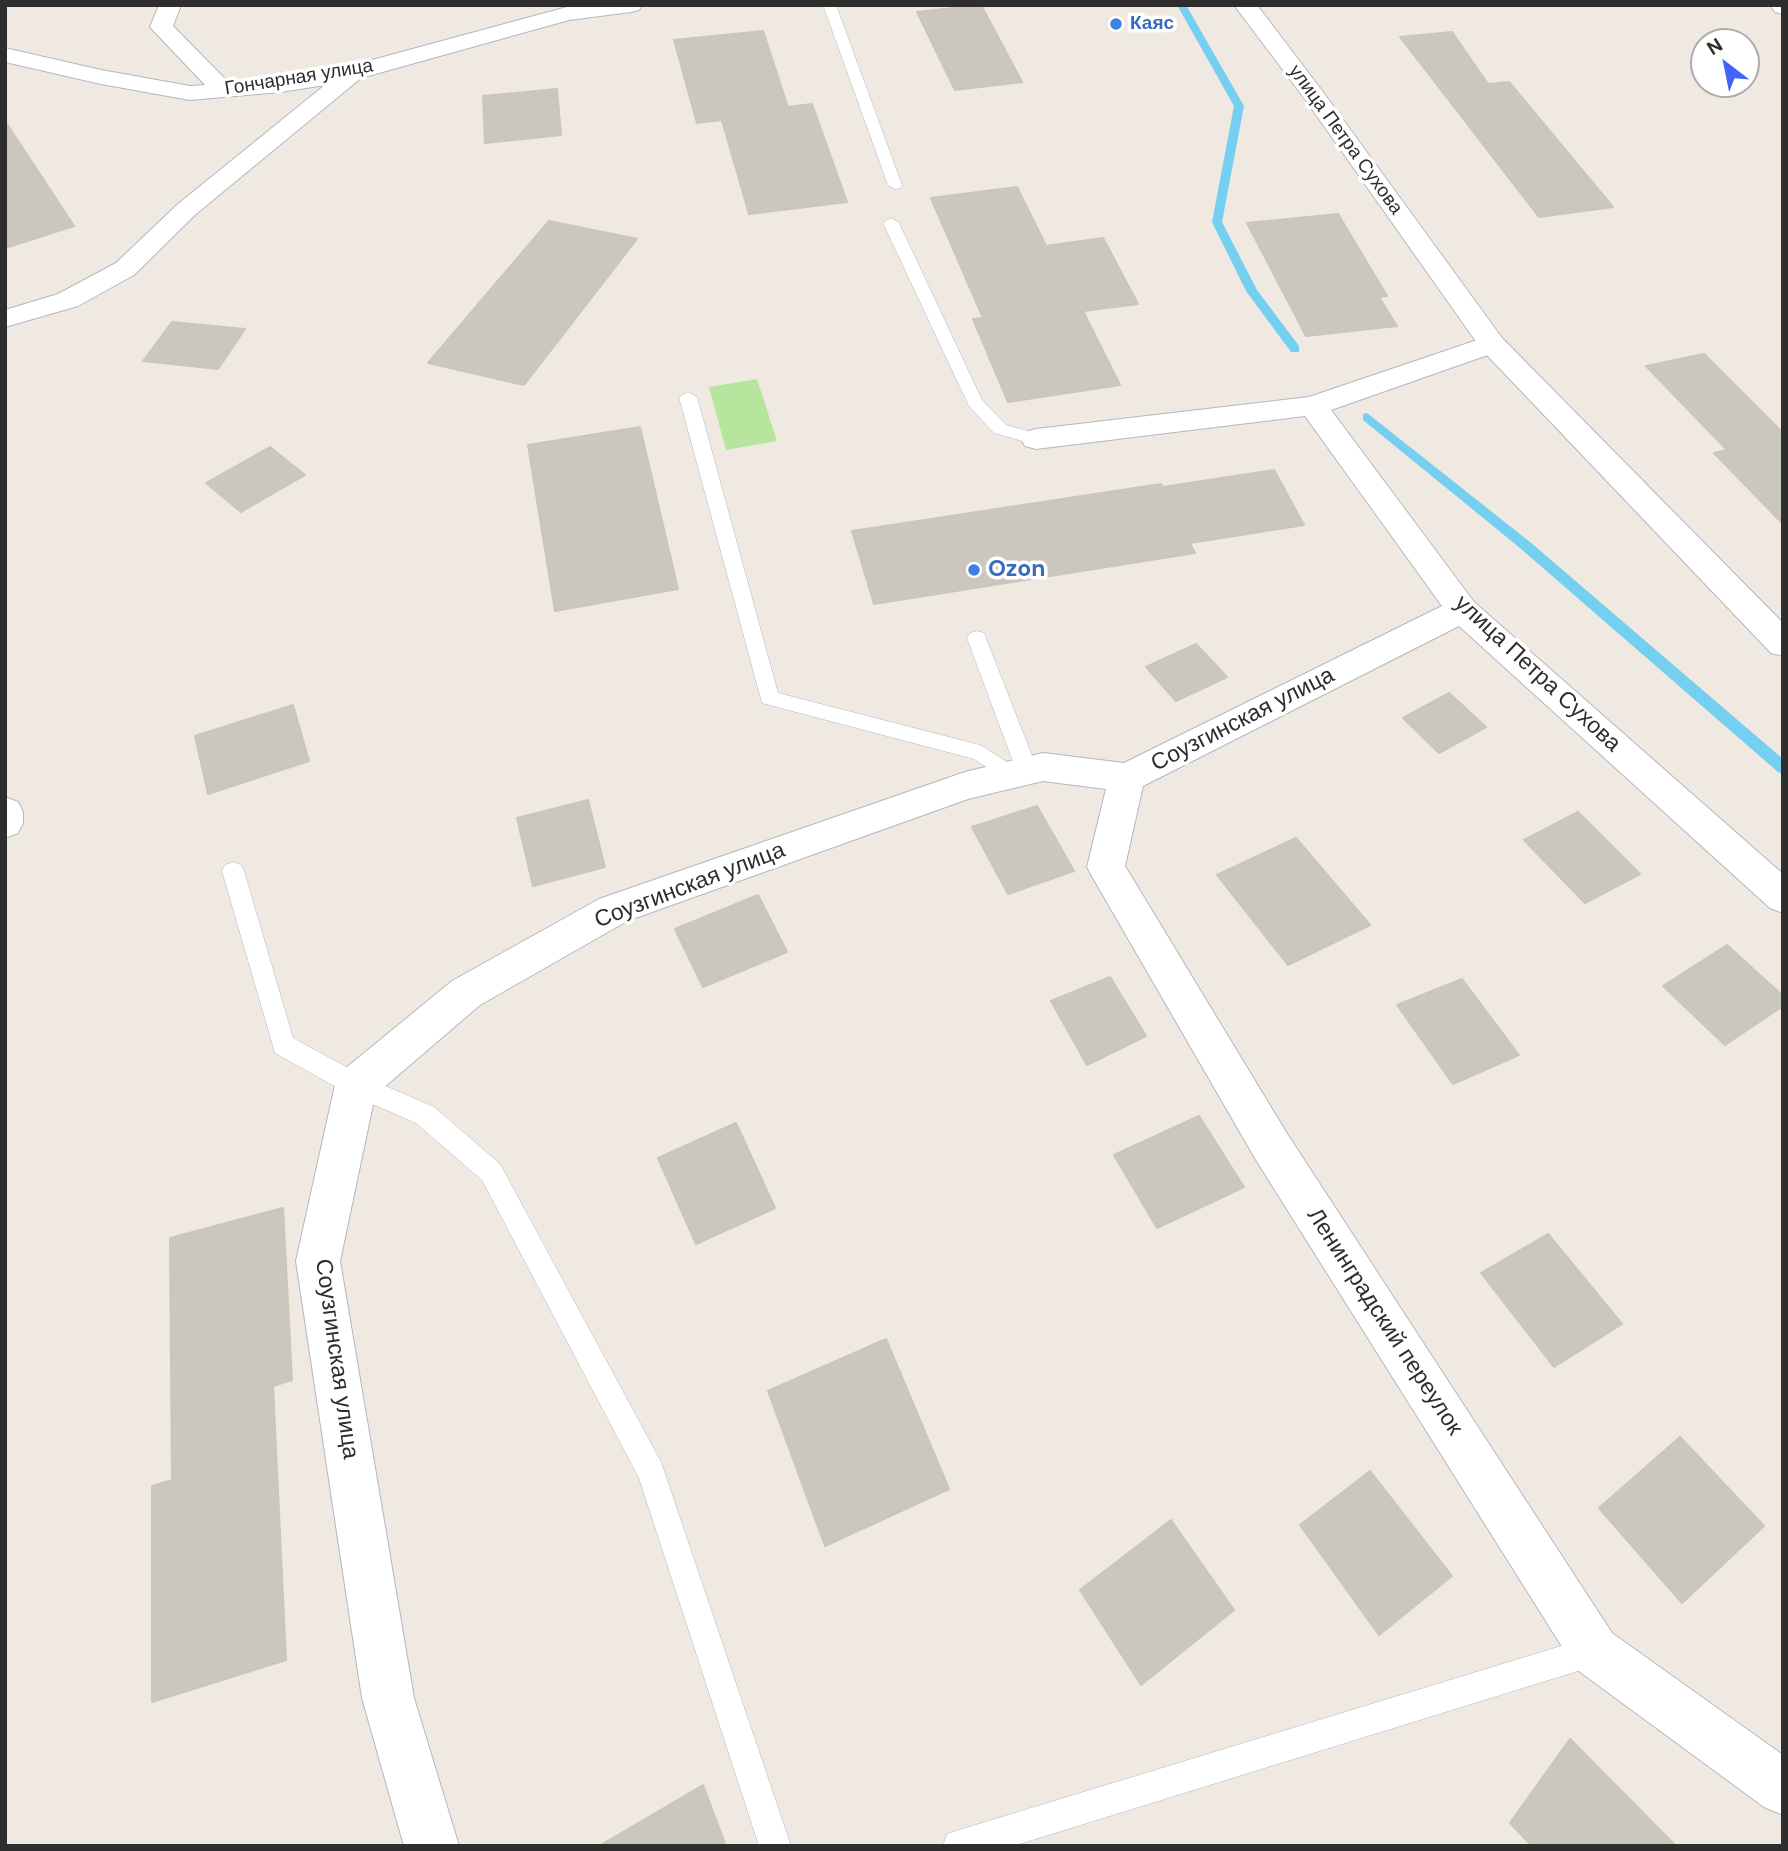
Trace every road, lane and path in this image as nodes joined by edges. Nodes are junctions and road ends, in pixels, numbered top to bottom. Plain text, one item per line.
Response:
1 (170, 5) edge
2 (631, 5) edge
3 (829, 5) edge
4 (1245, 5) edge
5 (5, 55) edge
6 (352, 73) junction
7 (223, 90) junction
8 (895, 186) dead end
9 (891, 223) dead end
10 (5, 319) edge
11 (1493, 344) junction
12 (688, 397) dead end
13 (1313, 406) junction
14 (1036, 439) joint
15 (1462, 610) junction
16 (977, 638) dead end
17 (1783, 645) edge
18 (1019, 773) junction
19 (1127, 778) junction
20 (5, 812) edge
21 (5, 823) edge
22 (233, 871) dead end
23 (1783, 897) edge
24 (356, 1085) junction
25 (1594, 1651) junction
26 (1783, 1788) edge
27 (432, 1846) edge
28 (775, 1846) edge
29 (959, 1846) edge

1 - 7 street
2 - 6 street, Гончарная улица
3 - 8 lane
4 - 11 street, улица Петра Сухова
5 - 7 street, Гончарная улица
6 - 7 street, Гончарная улица
6 - 10 street
9 - 14 lane
11 - 13 street
11 - 17 street, улица Петра Сухова
12 - 18 lane
13 - 14 street
13 - 15 street, улица Петра Сухова
15 - 19 street, Соузгинская улица
15 - 23 street, улица Петра Сухова
16 - 18 lane
18 - 19 street, Соузгинская улица
18 - 24 street, Соузгинская улица
19 - 25 street, Ленинградский переулок
20 - 21 street
22 - 24 lane
24 - 27 street, Соузгинская улица
24 - 28 lane
25 - 26 street, Ленинградский переулок
25 - 29 lane

